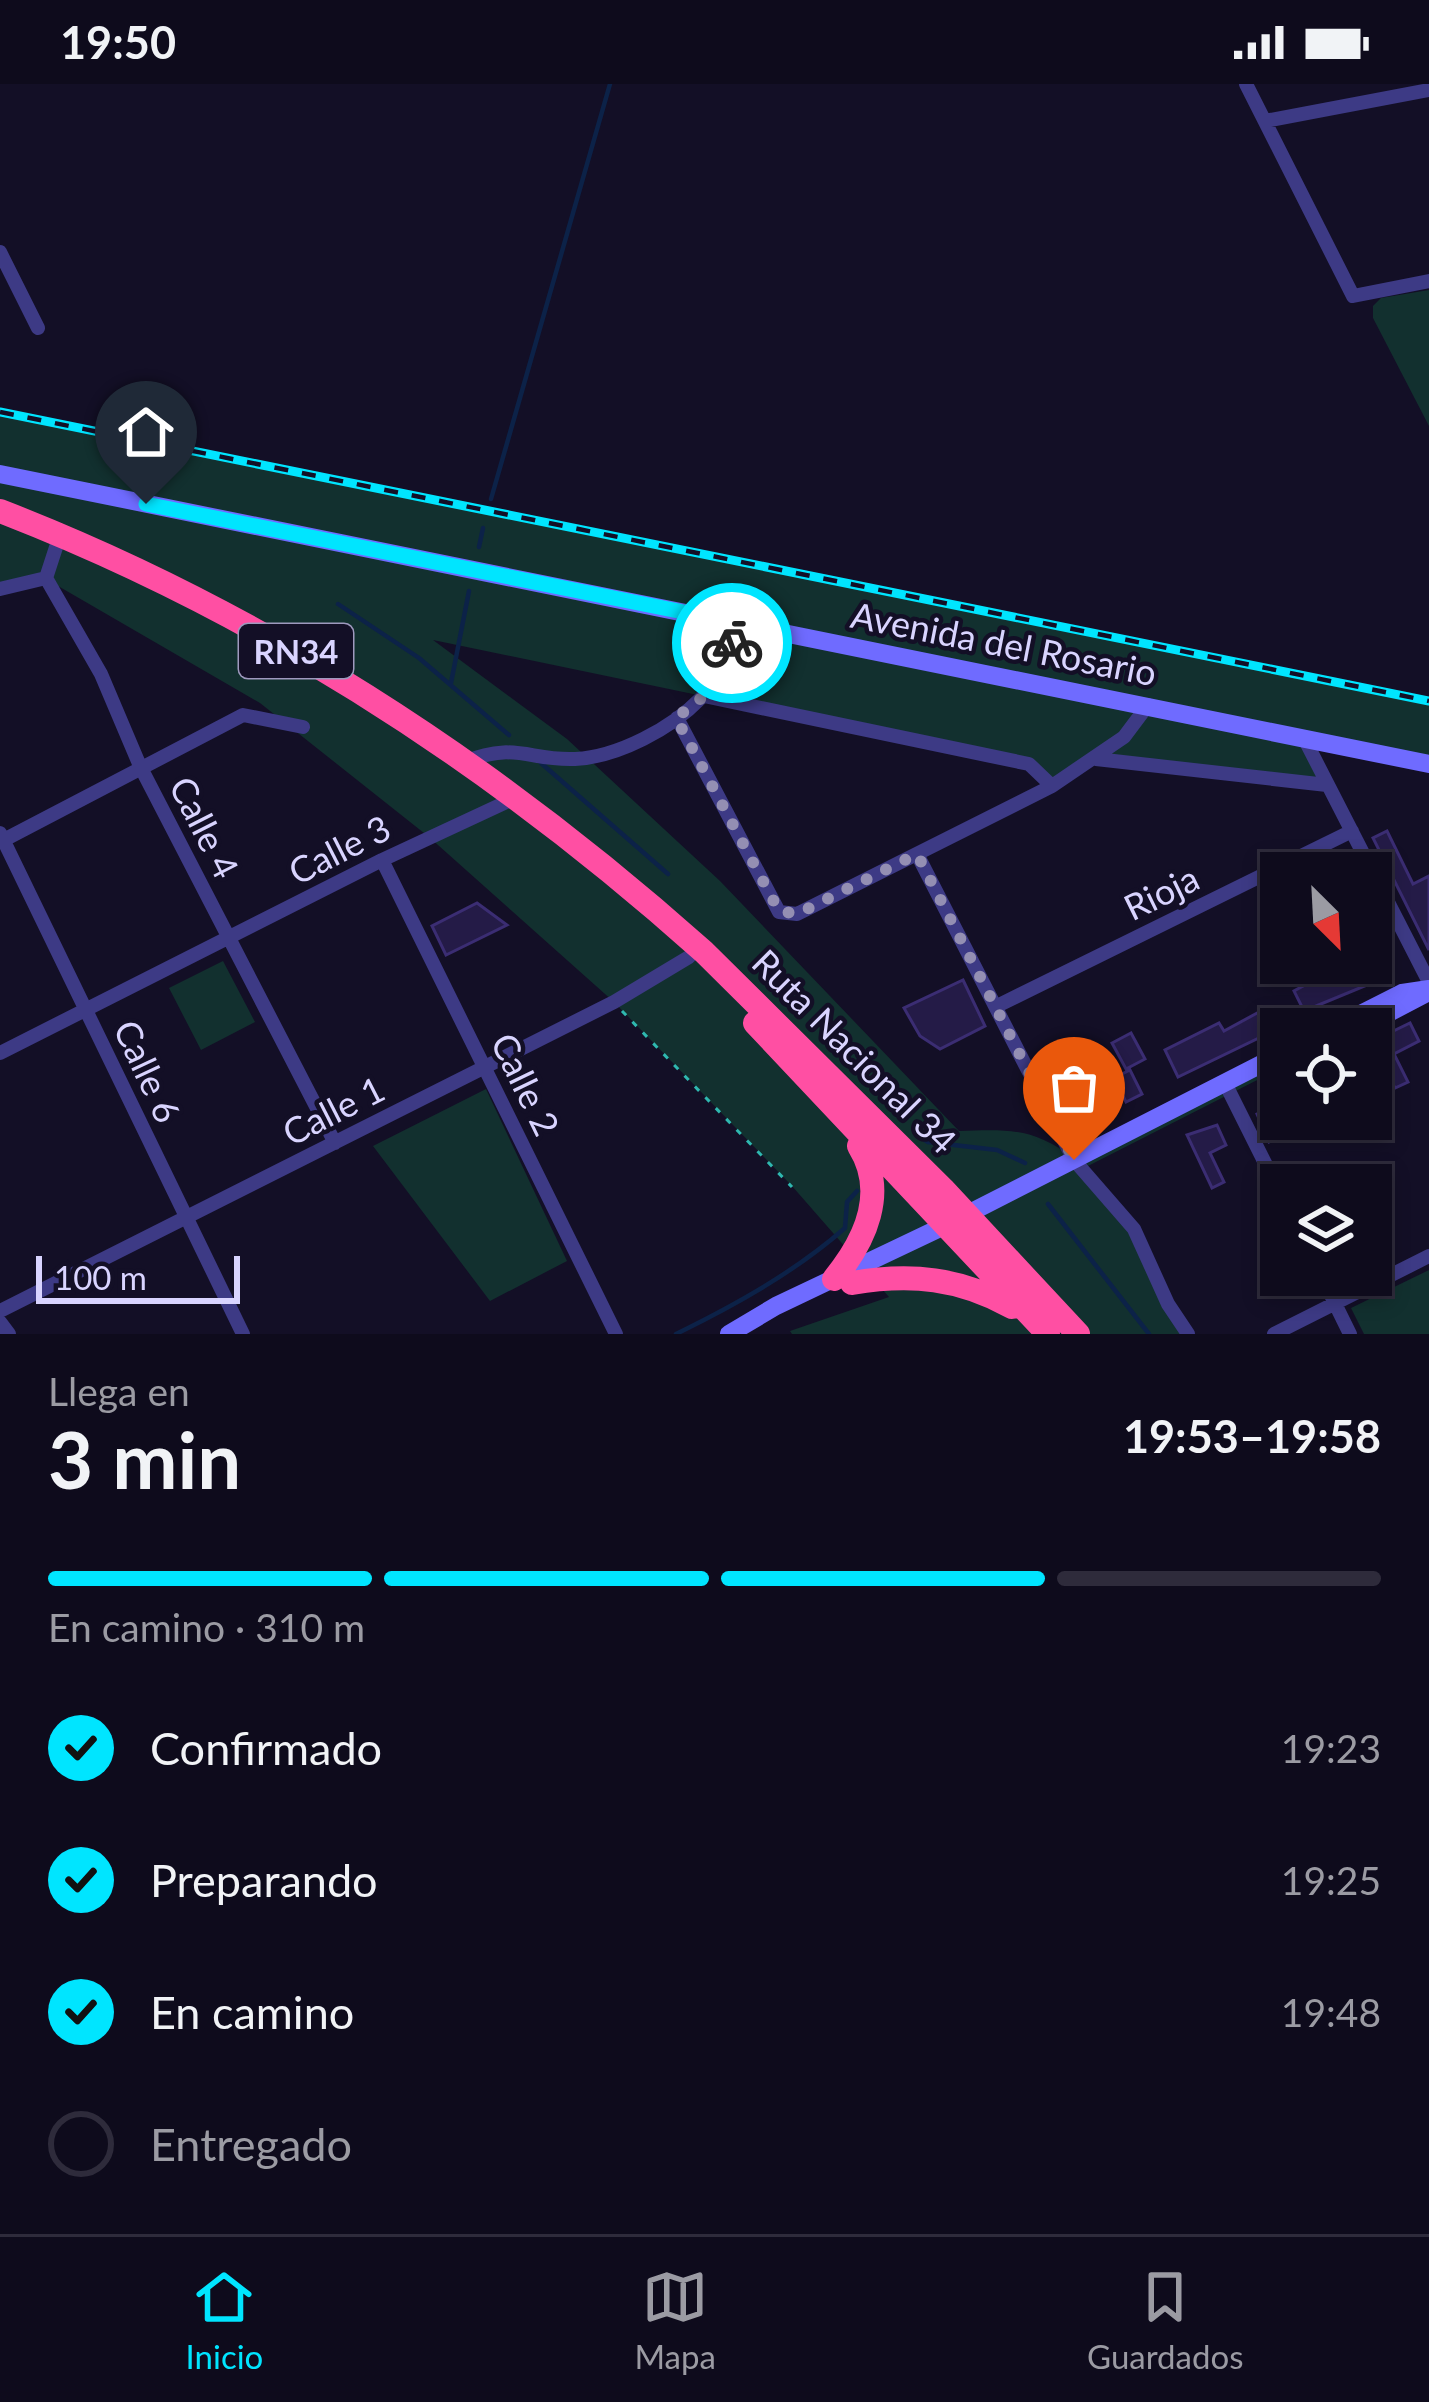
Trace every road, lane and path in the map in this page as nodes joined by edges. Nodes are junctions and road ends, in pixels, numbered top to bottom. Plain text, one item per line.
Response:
1 (1246, 84) edge
2 (1429, 90) edge
3 (1265, 122) junction
4 (0, 252) edge
5 (1429, 281) edge
6 (38, 328) dead end
7 (0, 474) edge
8 (0, 512) edge
9 (60, 535) junction
10 (46, 578) junction
11 (0, 589) edge
12 (743, 624) junction
13 (704, 696) junction
14 (1148, 706) junction
15 (676, 718) junction
16 (303, 727) dead end
17 (1306, 740) junction
18 (1096, 759) junction
19 (464, 762) junction
20 (1429, 764) edge
21 (140, 766) junction
22 (1327, 785) junction
23 (1052, 786) junction
24 (513, 799) junction
25 (1352, 831) junction
26 (1, 838) edge
27 (564, 838) junction
28 (917, 854) junction
29 (382, 860) junction
30 (229, 938) junction
31 (689, 957) junction
32 (1429, 988) edge
33 (614, 1002) junction
34 (997, 1006) junction
35 (1372, 1008) edge
36 (1392, 1009) edge
37 (86, 1012) junction
38 (0, 1053) edge
39 (1260, 1067) edge
40 (484, 1068) junction
41 (1260, 1076) edge
42 (805, 1079) junction
43 (1228, 1088) junction
44 (334, 1143) junction
45 (1078, 1164) junction
46 (1266, 1164) edge
47 (792, 1186) dead end
48 (184, 1219) junction
49 (959, 1225) junction
50 (1429, 1256) edge
51 (843, 1281) junction
52 (1331, 1296) edge
53 (1335, 1304) junction
54 (0, 1311) edge
55 (0, 1322) edge
56 (1044, 1329) edge
57 (9, 1334) edge
58 (243, 1334) edge
59 (616, 1334) edge
60 (730, 1334) edge
61 (1078, 1334) edge
62 (1187, 1334) edge
63 (1274, 1334) edge
64 (1350, 1334) edge

1 - 3 street
2 - 3 street
3 - 5 street
4 - 6 street
7 - 12 main road, Avenida del Rosario
8 - 9 highway, Ruta Nacional 34 / RN34
9 - 10 street
9 - 19 highway, Ruta Nacional 34 / RN34
10 - 11 street
10 - 21 street, Calle 4
12 - 13 street
12 - 14 main road, Avenida del Rosario
13 - 15 street
13 - 23 street
14 - 17 main road, Avenida del Rosario
14 - 18 street
15 - 19 street
15 - 28 street
16 - 21 street
17 - 20 main road, Avenida del Rosario
17 - 22 street
18 - 22 street
18 - 23 street
19 - 24 highway, Ruta Nacional 34 / RN34
21 - 26 street
21 - 30 street, Calle 4
22 - 25 street
23 - 28 street
24 - 27 highway, Ruta Nacional 34 / RN34
24 - 29 street, Calle 3
25 - 32 street
25 - 34 street, Rioja
26 - 37 street, Calle 6
27 - 31 highway, Ruta Nacional 34 / RN34
27 - 49 highway, Ruta Nacional 34 / RN34
28 - 34 street
29 - 30 street, Calle 3
29 - 40 street, Calle 2
30 - 37 street, Calle 3
30 - 44 street, Calle 4
31 - 33 street, Calle 1
31 - 42 highway, Ruta Nacional 34 / RN34
32 - 35 main road
32 - 36 main road
33 - 40 street, Calle 1
33 - 47 path
34 - 45 street
37 - 38 street, Calle 3
37 - 48 street, Calle 6
39 - 43 main road
40 - 44 street, Calle 1
40 - 59 street, Calle 2
41 - 43 main road
42 - 49 highway, Ruta Nacional 34 / RN34
42 - 51 highway, RN34
43 - 45 main road
43 - 46 street
44 - 48 street, Calle 1
45 - 49 main road
45 - 62 street
48 - 54 street, Calle 1
48 - 58 street, Calle 6
49 - 51 main road
49 - 56 highway, Ruta Nacional 34 / RN34
49 - 61 highway, Ruta Nacional 34 / RN34
50 - 53 street
51 - 56 highway, RN34
51 - 60 main road
52 - 53 street
53 - 63 street
53 - 64 street
55 - 57 street

